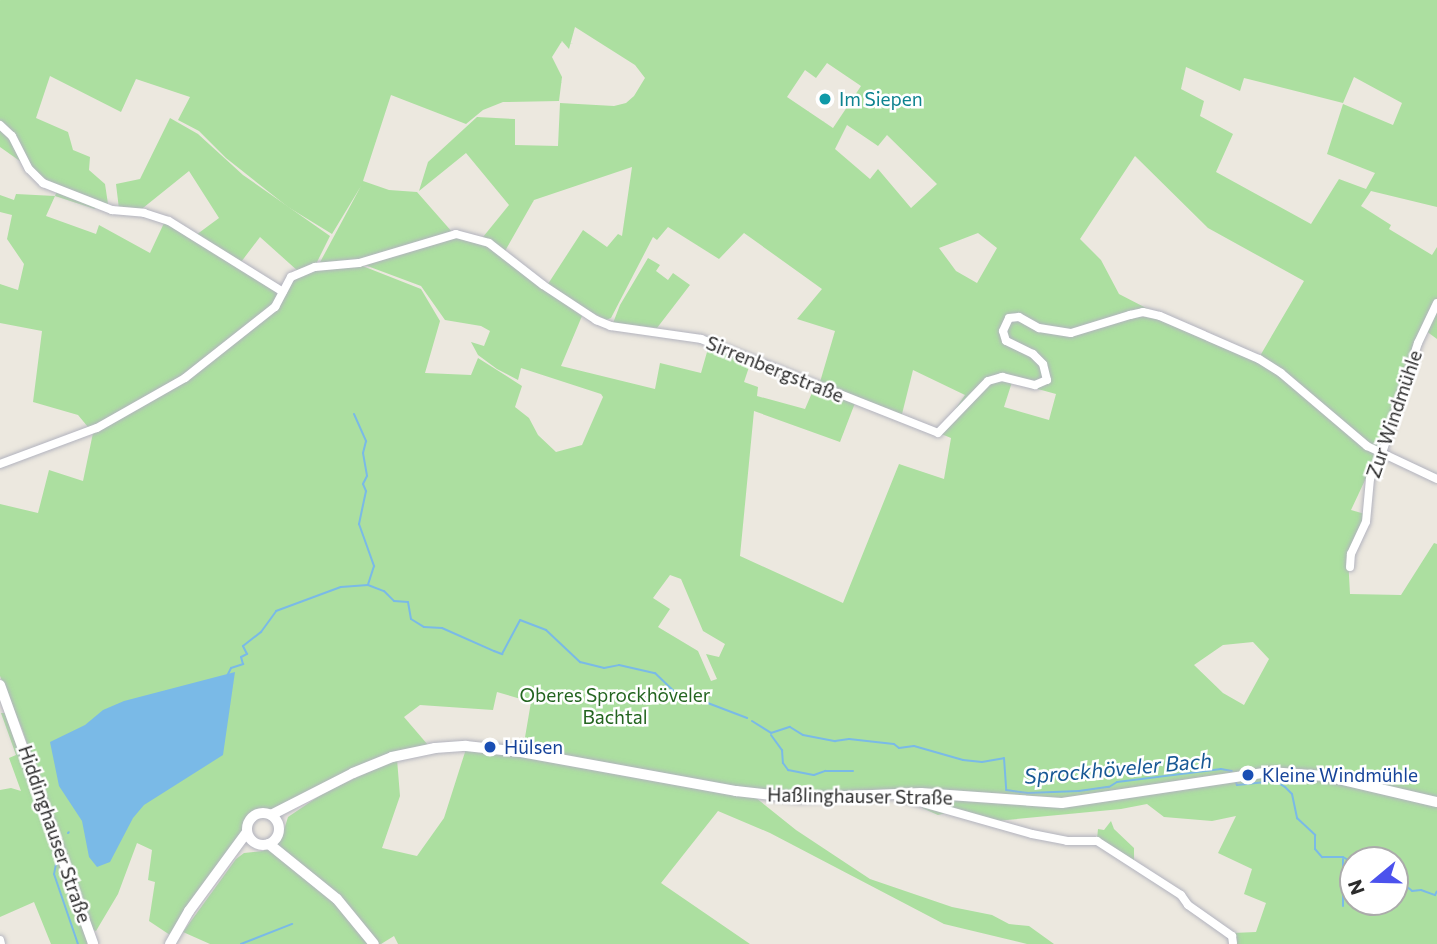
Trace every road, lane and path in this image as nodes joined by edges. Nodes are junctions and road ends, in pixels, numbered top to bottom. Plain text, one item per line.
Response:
1 (0, 125) edge
2 (283, 292) junction
3 (1437, 303) edge
4 (1382, 453) junction
5 (0, 464) edge
6 (1437, 479) edge
7 (1350, 567) dead end
8 (0, 685) edge
9 (891, 794) junction
10 (1437, 802) edge
11 (295, 805) junction
12 (271, 815) junction
13 (247, 832) junction
14 (271, 838) junction
15 (230, 859) junction
16 (1233, 943) edge
17 (93, 944) edge
18 (170, 944) edge
19 (374, 944) edge

1 - 2 street
2 - 4 street, Sirrenbergstraße
2 - 5 street, Sirrenbergstraße
3 - 4 street, Zur Windmühle
4 - 6 street, Sirrenbergstraße
4 - 7 street, Zur Windmühle
8 - 17 street, Hiddinghauser Straße
9 - 10 main road, Haßlinghauser Straße
9 - 11 main road, Haßlinghauser Straße
9 - 16 street
11 - 12 main road, Haßlinghauser Straße
11 - 14 main road, Haßlinghauser Straße
12 - 13 main road, Haßlinghauser Straße
12 - 14 main road
13 - 14 main road
13 - 15 main road, Haßlinghauser Straße
14 - 15 main road, Haßlinghauser Straße
14 - 19 main road
15 - 18 main road, Haßlinghauser Straße

